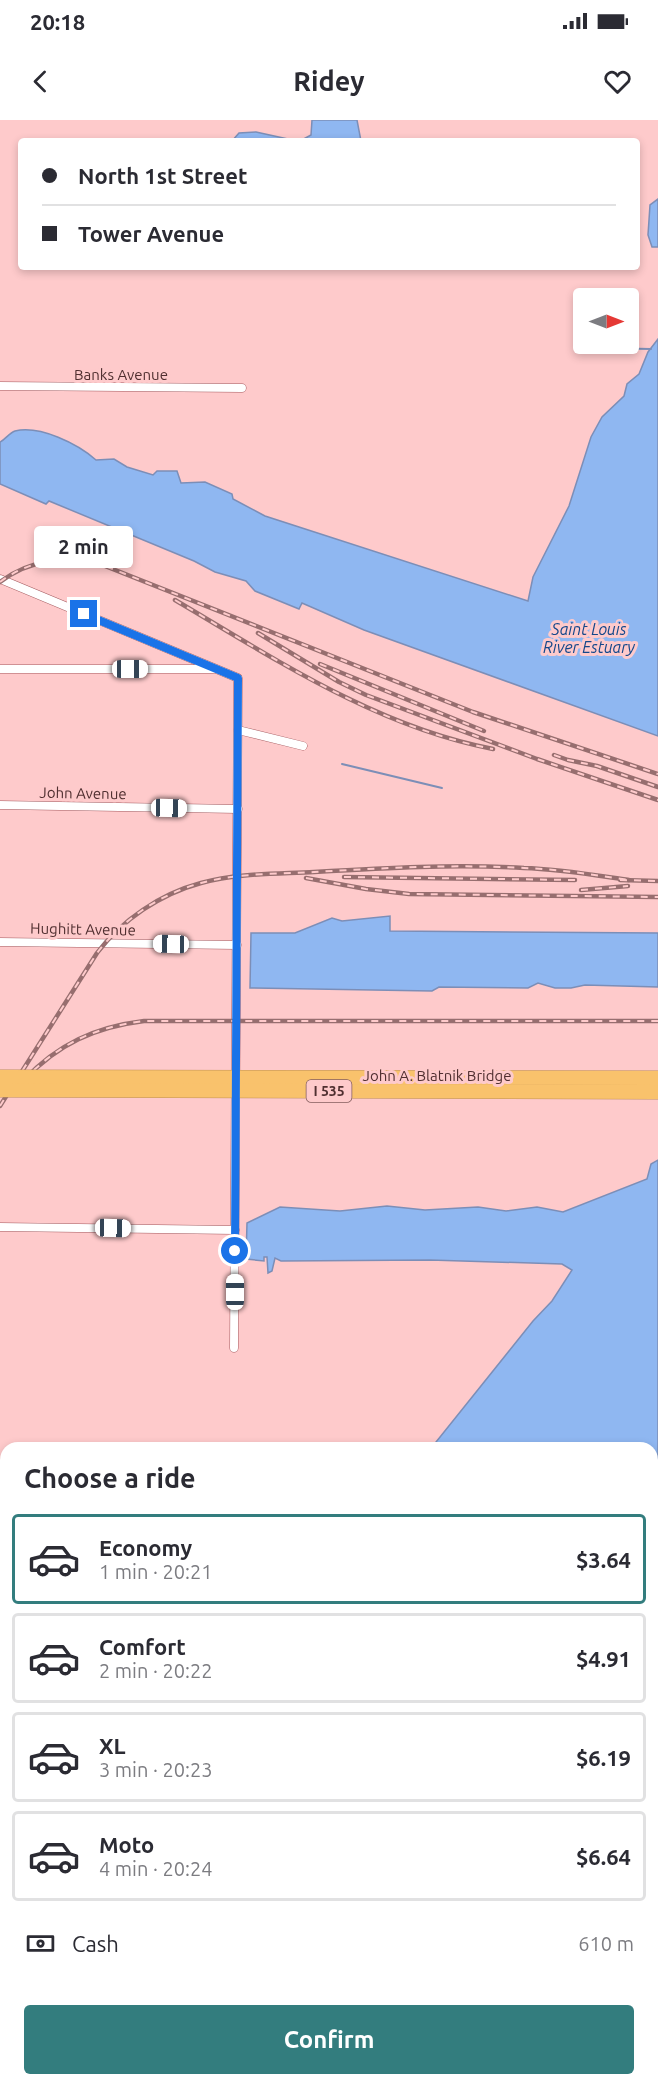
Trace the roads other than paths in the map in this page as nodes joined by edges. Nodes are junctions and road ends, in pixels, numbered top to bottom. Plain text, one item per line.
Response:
1 (0, 386) edge
2 (242, 388) dead end
3 (0, 579) edge
4 (0, 669) edge
5 (217, 669) junction
6 (238, 730) junction
7 (303, 746) dead end
8 (0, 805) edge
9 (238, 809) junction
10 (0, 942) edge
11 (237, 945) junction
12 (0, 1077) edge
13 (658, 1078) edge
14 (0, 1090) edge
15 (658, 1092) edge
16 (0, 1227) edge
17 (235, 1230) junction
18 (234, 1348) dead end

1 - 2 street, Banks Avenue
3 - 5 street
4 - 5 street
5 - 6 street
6 - 7 street
6 - 9 street
8 - 9 street, John Avenue
9 - 11 street
10 - 11 street, Hughitt Avenue
11 - 17 street
12 - 13 highway, John A. Blatnik Bridge / I 535, bridge
14 - 15 highway, John A. Blatnik Bridge / I 535, bridge
16 - 17 street
17 - 18 street

